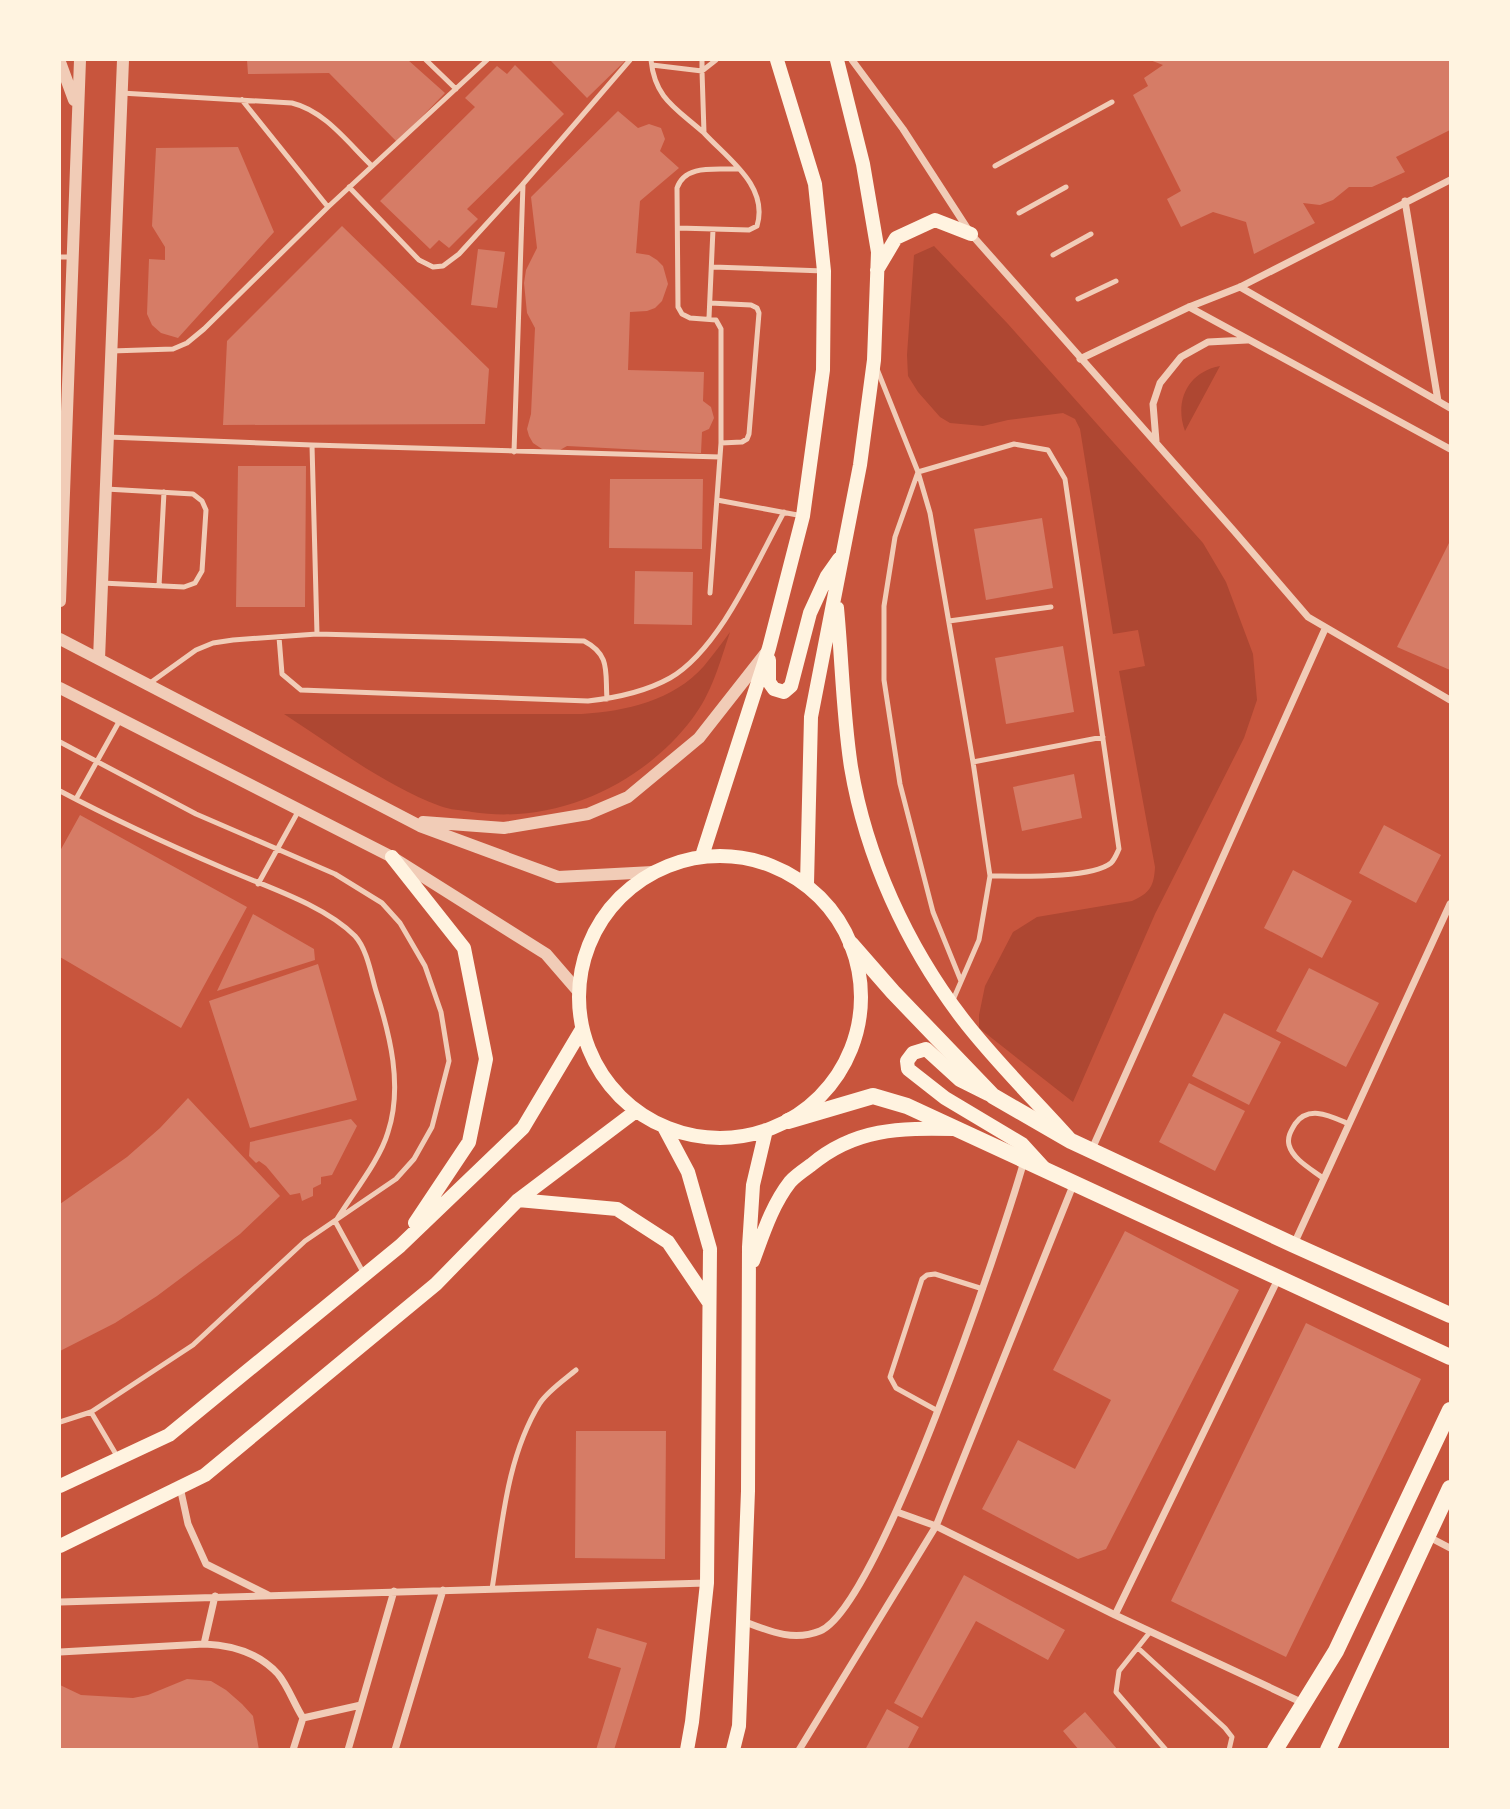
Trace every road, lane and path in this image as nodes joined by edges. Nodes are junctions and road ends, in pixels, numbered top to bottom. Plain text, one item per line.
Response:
1 (80, 60) edge
2 (122, 60) edge
3 (426, 60) edge
4 (487, 60) edge
5 (630, 60) edge
6 (702, 60) edge
7 (716, 60) edge
8 (776, 60) edge
9 (837, 60) edge
10 (852, 60) edge
11 (60, 62) edge
12 (651, 62) edge
13 (702, 71) junction
14 (456, 89) junction
15 (121, 93) junction
16 (242, 100) junction
17 (1112, 102) dead end
18 (77, 109) junction
19 (704, 133) junction
20 (372, 166) junction
21 (995, 166) dead end
22 (737, 169) junction
23 (1451, 180) edge
24 (523, 184) junction
25 (349, 187) junction
26 (1066, 187) dead end
27 (1405, 201) junction
28 (328, 207) junction
29 (1019, 213) dead end
30 (678, 228) junction
31 (713, 229) junction
32 (971, 234) junction
33 (1091, 234) dead end
34 (1053, 255) dead end
35 (66, 257) edge
36 (713, 267) junction
37 (824, 271) junction
38 (877, 271) junction
39 (1116, 281) dead end
40 (1240, 287) junction
41 (1078, 299) dead end
42 (710, 303) junction
43 (1189, 307) junction
44 (709, 318) junction
45 (1250, 340) junction
46 (111, 351) junction
47 (1080, 359) junction
48 (874, 360) junction
49 (1438, 401) junction
50 (1451, 408) edge
51 (108, 437) junction
52 (1156, 442) junction
53 (721, 443) junction
54 (312, 445) junction
55 (1451, 449) edge
56 (514, 452) junction
57 (720, 457) junction
58 (918, 472) junction
59 (62, 475) edge
60 (106, 489) junction
61 (164, 492) junction
62 (716, 500) junction
63 (784, 513) junction
64 (803, 516) junction
65 (842, 554) junction
66 (102, 583) junction
67 (159, 586) junction
68 (835, 591) junction
69 (709, 593) dead end
70 (60, 601) edge
71 (1051, 607) dead end
72 (949, 621) junction
73 (1325, 629) junction
74 (317, 634) junction
75 (279, 637) junction
76 (60, 639) edge
77 (769, 648) junction
78 (99, 659) junction
79 (148, 685) junction
80 (60, 688) edge
81 (607, 699) junction
82 (1451, 700) edge
83 (120, 719) junction
84 (1103, 737) junction
85 (60, 742) edge
86 (97, 761) junction
87 (973, 762) junction
88 (60, 791) edge
89 (76, 799) junction
90 (299, 810) junction
91 (410, 820) junction
92 (277, 849) junction
93 (702, 856) junction
94 (392, 857) junction
95 (653, 872) junction
96 (990, 876) junction
97 (258, 884) junction
98 (807, 884) junction
99 (1451, 904) edge
100 (852, 944) junction
101 (961, 981) junction
102 (578, 992) junction
103 (952, 1003) junction
104 (582, 1029) junction
105 (993, 1096) junction
106 (636, 1111) junction
107 (788, 1121) junction
108 (1349, 1124) junction
109 (664, 1127) junction
110 (958, 1129) junction
111 (766, 1130) junction
112 (1071, 1141) junction
113 (1091, 1150) junction
114 (1024, 1161) junction
115 (1047, 1171) junction
116 (1324, 1179) junction
117 (1074, 1183) junction
118 (517, 1200) junction
119 (335, 1221) junction
120 (1294, 1245) junction
121 (400, 1246) junction
122 (749, 1272) junction
123 (364, 1275) junction
124 (1279, 1278) junction
125 (983, 1289) junction
126 (708, 1301) junction
127 (1451, 1315) edge
128 (1451, 1357) edge
129 (576, 1370) dead end
130 (936, 1410) junction
131 (1451, 1410) edge
132 (91, 1412) junction
133 (60, 1422) edge
134 (1446, 1426) edge
135 (119, 1459) junction
136 (60, 1486) edge
137 (180, 1487) junction
138 (1451, 1488) edge
139 (897, 1512) junction
140 (936, 1526) junction
141 (1429, 1537) junction
142 (60, 1546) edge
143 (1451, 1548) edge
144 (707, 1583) junction
145 (492, 1589) junction
146 (443, 1590) junction
147 (394, 1591) junction
148 (268, 1595) junction
149 (215, 1597) junction
150 (60, 1602) edge
151 (1115, 1615) junction
152 (743, 1621) junction
153 (1150, 1632) junction
154 (204, 1644) junction
155 (1138, 1648) junction
156 (60, 1652) edge
157 (1303, 1703) junction
158 (361, 1705) junction
159 (303, 1717) junction
160 (293, 1749) edge
161 (348, 1749) edge
162 (395, 1749) edge
163 (687, 1749) edge
164 (733, 1749) edge
165 (799, 1749) edge
166 (1166, 1749) edge
167 (1229, 1749) edge
168 (1275, 1749) edge
169 (1328, 1749) edge

1 - 18 street
2 - 15 street
3 - 14 lane
4 - 14 lane
5 - 24 lane
6 - 13 lane
7 - 13 lane
8 - 37 main road
9 - 38 main road
10 - 32 street
11 - 18 street
12 - 13 lane
12 - 19 lane
13 - 19 lane
14 - 20 lane
15 - 16 lane
15 - 46 street
16 - 20 lane
16 - 28 lane
17 - 21 lane
18 - 35 street
19 - 22 lane
20 - 25 lane
22 - 30 lane
22 - 31 lane
23 - 27 street
24 - 25 lane
24 - 56 lane
25 - 28 lane
26 - 29 lane
27 - 40 street
27 - 49 street
28 - 46 lane
30 - 31 lane
30 - 44 lane
31 - 36 lane
32 - 38 main road
32 - 47 street
33 - 34 lane
35 - 59 street
36 - 37 lane
36 - 42 lane
37 - 64 main road
38 - 48 main road
39 - 41 lane
40 - 43 street
40 - 49 street
42 - 44 lane
42 - 53 lane
43 - 45 street
43 - 47 street
44 - 53 lane
45 - 52 street
45 - 55 street
46 - 51 street
47 - 52 street
48 - 58 lane
48 - 65 main road
49 - 50 street
51 - 54 lane
51 - 60 street
52 - 73 street
53 - 57 lane
54 - 56 lane
54 - 74 lane
56 - 57 lane
57 - 62 lane
58 - 72 lane
58 - 84 lane
58 - 101 lane
59 - 70 street
60 - 61 lane
60 - 66 street
61 - 67 lane
61 - 67 lane
62 - 63 lane
62 - 69 lane
63 - 64 lane
63 - 81 lane
64 - 77 main road
65 - 68 main road
65 - 77 main road
66 - 67 lane
66 - 78 street
68 - 98 main road
68 - 103 main road
71 - 72 lane
72 - 87 lane
73 - 82 street
73 - 113 street
74 - 75 lane
74 - 81 lane
75 - 79 lane
75 - 81 lane
76 - 78 street
77 - 91 street
77 - 93 main road
78 - 79 street
79 - 91 street
80 - 83 street
83 - 86 lane
83 - 90 street
84 - 87 lane
84 - 96 lane
85 - 86 lane
86 - 89 lane
86 - 92 lane
87 - 96 lane
88 - 89 lane
89 - 97 lane
90 - 92 lane
90 - 94 street
91 - 95 street
92 - 97 lane
92 - 119 lane
93 - 95 main road
93 - 98 main road
94 - 102 street
94 - 121 main road
95 - 102 main road
96 - 101 lane
97 - 119 lane
98 - 100 main road
99 - 108 street
100 - 105 main road
100 - 107 main road
101 - 103 lane
102 - 104 main road
103 - 112 main road
104 - 106 main road
104 - 121 main road
105 - 112 main road
105 - 115 main road
106 - 109 main road
106 - 118 main road
107 - 110 main road
107 - 111 main road
108 - 116 street
108 - 116 lane
109 - 111 main road
109 - 126 main road
110 - 114 main road
110 - 122 main road
111 - 122 main road
112 - 113 main road
113 - 120 main road
114 - 115 main road
114 - 125 street
115 - 117 main road
116 - 120 street
117 - 124 main road
117 - 140 street
118 - 126 main road
118 - 137 main road
119 - 123 lane
119 - 132 lane
120 - 127 main road
121 - 123 main road
122 - 152 main road
123 - 135 main road
124 - 128 main road
124 - 151 street
125 - 130 street
125 - 130 lane
126 - 144 main road
129 - 145 lane
130 - 139 street
131 - 134 main road
132 - 133 lane
132 - 135 lane
134 - 157 main road
135 - 136 main road
137 - 142 main road
137 - 148 street
138 - 141 main road
139 - 140 street
139 - 152 street
140 - 151 street
140 - 165 street
141 - 143 street
141 - 169 main road
144 - 145 street
144 - 163 main road
145 - 146 street
146 - 147 street
146 - 162 street
147 - 148 street
147 - 158 street
148 - 149 street
149 - 150 street
149 - 154 street
151 - 153 street
152 - 164 main road
153 - 155 lane
153 - 157 street
154 - 156 street
154 - 159 street
155 - 166 lane
155 - 167 lane
157 - 168 main road
158 - 159 street
158 - 161 street
159 - 160 street

